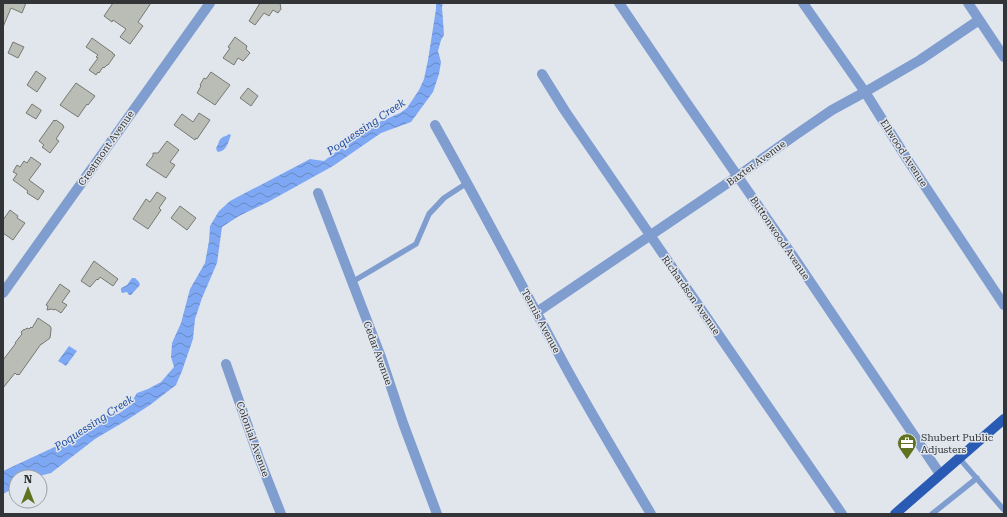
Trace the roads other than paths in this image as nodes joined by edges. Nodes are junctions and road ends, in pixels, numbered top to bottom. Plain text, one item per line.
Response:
1 (210, 3) edge
2 (619, 3) edge
3 (803, 3) edge
4 (968, 3) edge
5 (980, 20) junction
6 (1004, 57) edge
7 (542, 74) dead end
8 (865, 92) junction
9 (435, 125) dead end
10 (738, 176) junction
11 (467, 183) junction
12 (318, 193) dead end
13 (650, 235) junction
14 (352, 282) junction
15 (3, 293) edge
16 (1004, 305) edge
17 (537, 312) junction
18 (226, 364) dead end
19 (1004, 419) edge
20 (959, 458) junction
21 (940, 474) junction
22 (976, 478) junction
23 (1004, 510) edge
24 (281, 514) edge
25 (437, 514) edge
26 (651, 514) edge
27 (842, 514) edge
28 (895, 514) edge
29 (932, 514) edge

1 - 15 street, Crestmont Avenue
2 - 10 street, Buttonwood Avenue
3 - 8 street, Ellwood Avenue
4 - 5 street
5 - 6 street
5 - 8 street, Baxter Avenue
7 - 13 street, Richardson Avenue
8 - 10 street, Baxter Avenue
8 - 16 street, Ellwood Avenue
9 - 11 street, Tennis Avenue
10 - 13 street, Baxter Avenue
10 - 21 street, Buttonwood Avenue
11 - 14 lane
11 - 17 street, Tennis Avenue
12 - 14 street, Cedar Avenue
13 - 17 street, Baxter Avenue
13 - 27 street, Richardson Avenue
14 - 25 street, Cedar Avenue
17 - 26 street, Tennis Avenue
18 - 24 street, Colonial Avenue
19 - 20 main road
20 - 21 main road
20 - 22 lane
21 - 28 main road
22 - 23 lane
22 - 29 lane

